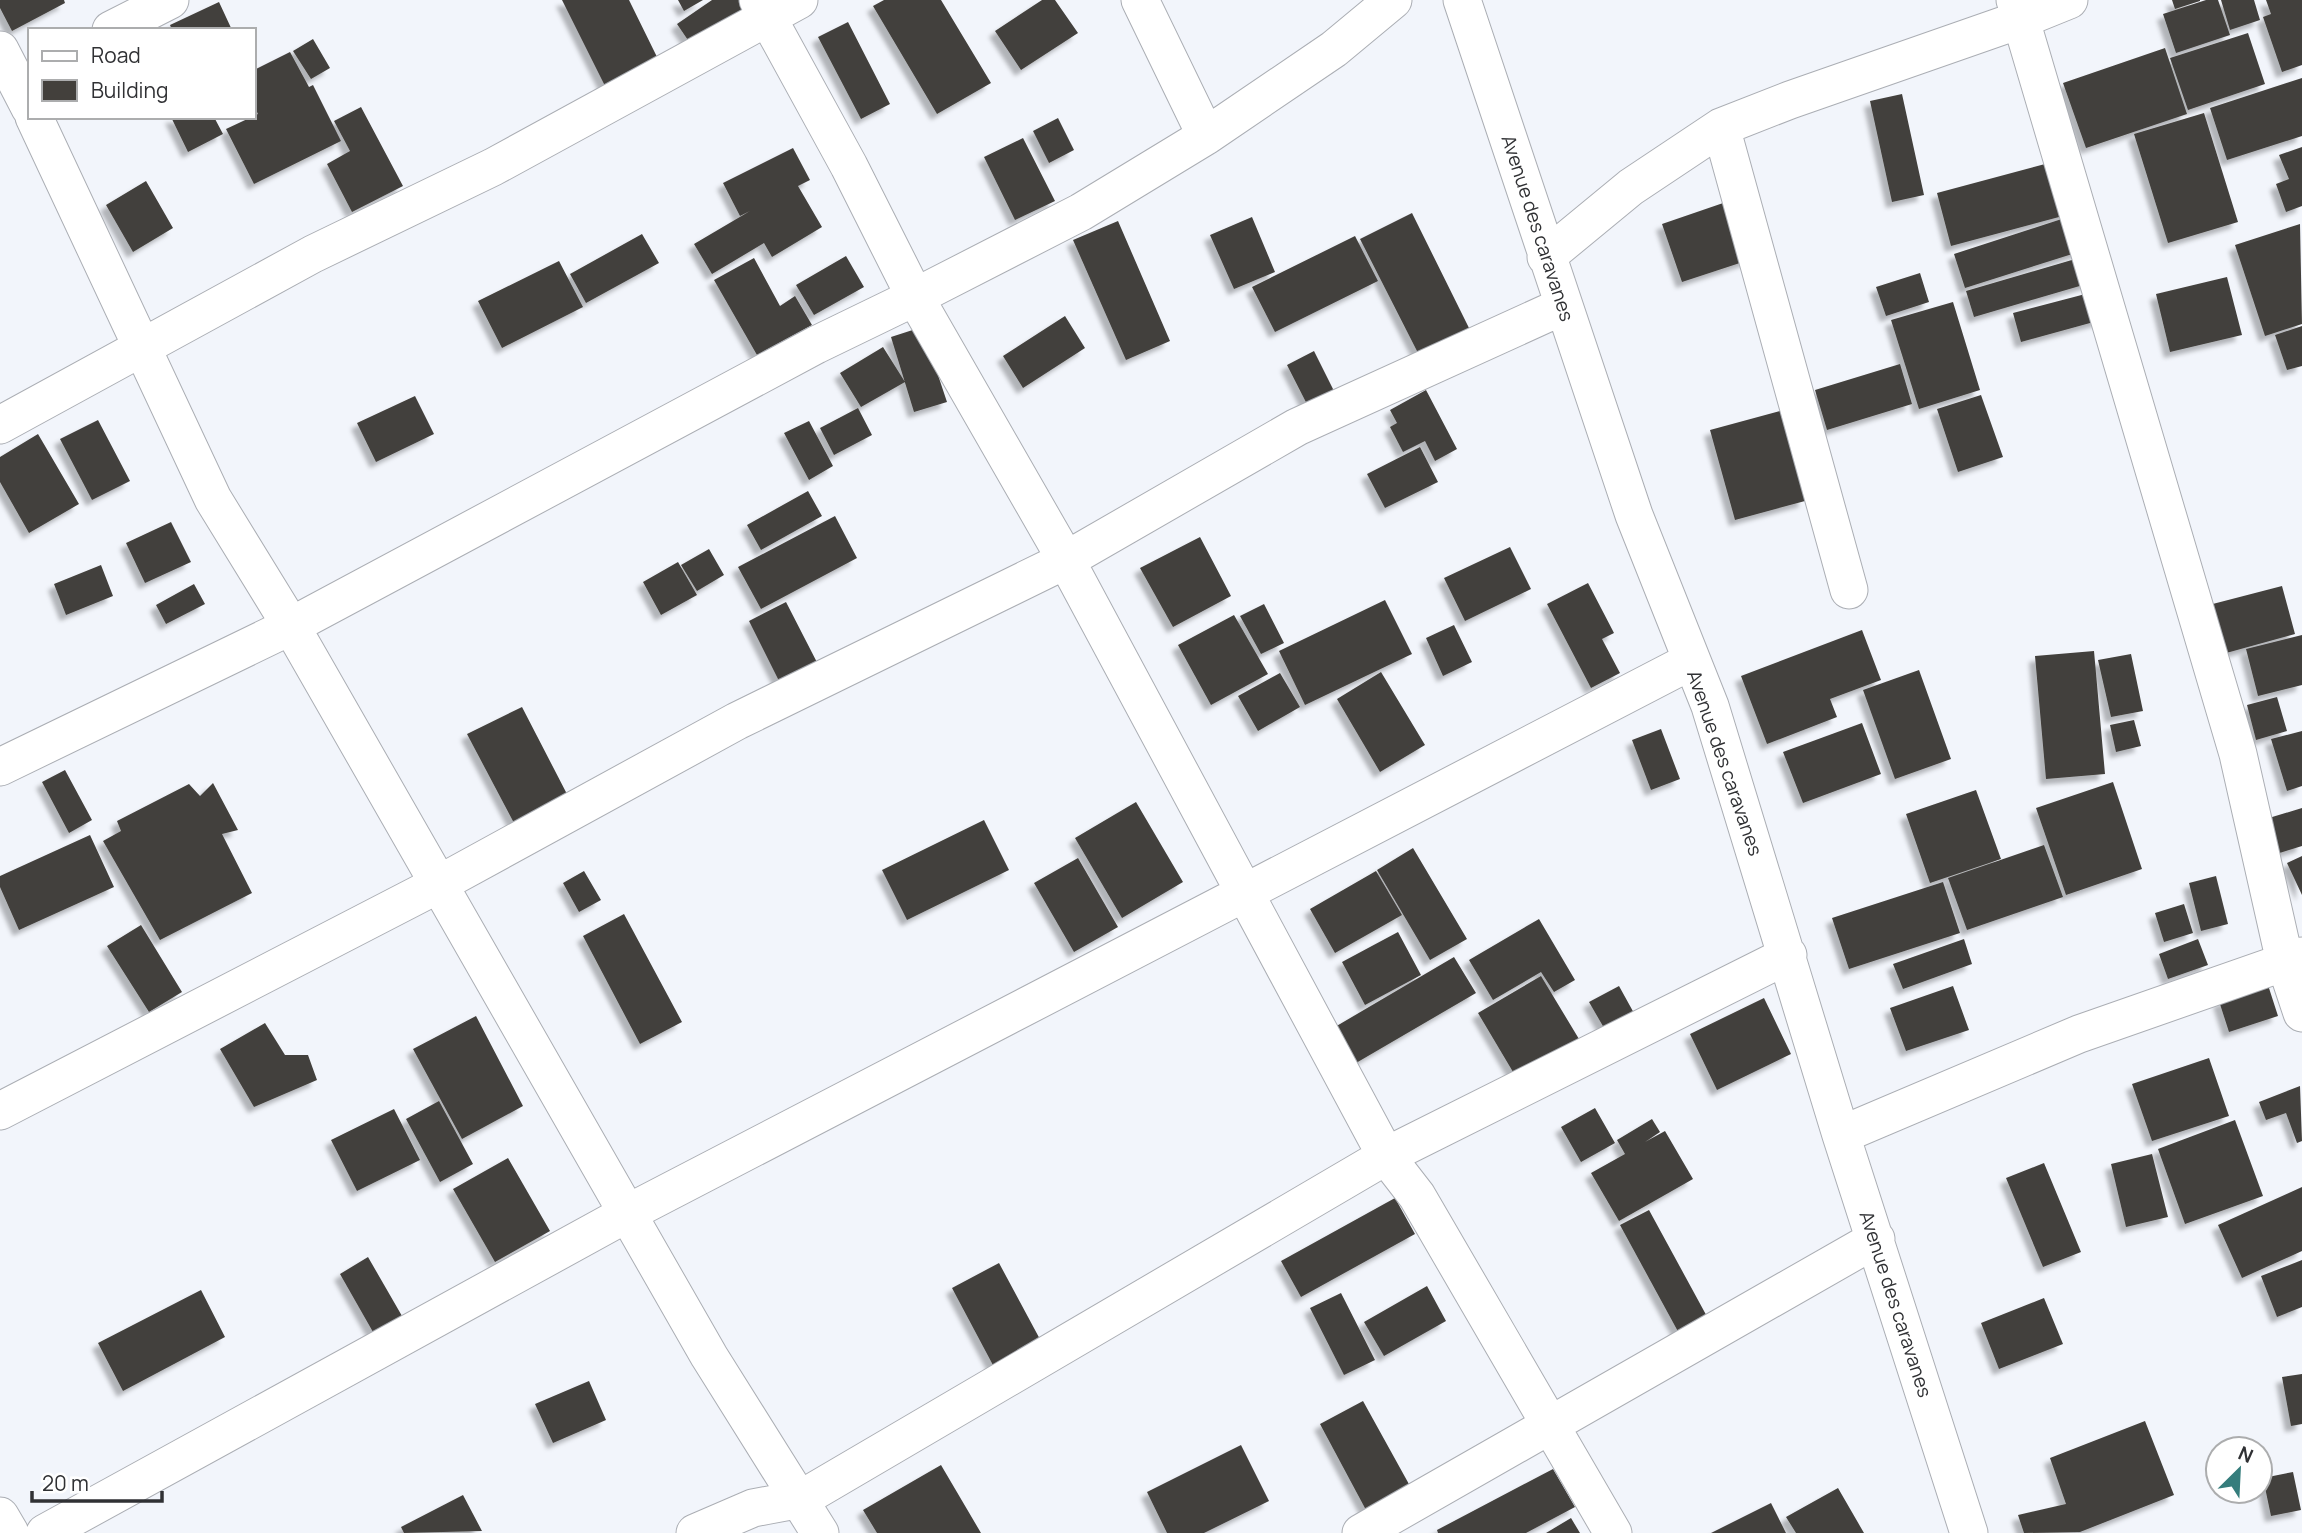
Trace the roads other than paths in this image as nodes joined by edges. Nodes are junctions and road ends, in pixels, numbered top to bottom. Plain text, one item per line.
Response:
1 (170, 0) edge
2 (1140, 0) edge
3 (1393, 0) edge
4 (1462, 0) edge
5 (2069, 0) edge
6 (775, 5) edge
7 (2018, 9) edge
8 (115, 28) edge
9 (35, 119) edge
10 (1721, 127) junction
11 (1206, 136) junction
12 (1546, 257) junction
13 (915, 297) junction
14 (1563, 306) junction
15 (141, 349) junction
16 (0, 425) edge
17 (1066, 560) junction
18 (1849, 590) dead end
19 (291, 626) junction
20 (1691, 661) junction
21 (0, 767) edge
22 (439, 884) junction
23 (1246, 893) junction
24 (1788, 955) junction
25 (2293, 959) edge
26 (2302, 1013) edge
27 (0, 1111) edge
28 (1841, 1135) junction
29 (1386, 1156) junction
30 (628, 1213) junction
31 (1876, 1239) junction
32 (1549, 1426) junction
33 (801, 1499) junction
34 (0, 1516) edge
35 (10, 1533) edge
36 (45, 1533) edge
37 (695, 1533) edge
38 (820, 1533) edge
39 (1361, 1533) edge
40 (1613, 1533) edge
41 (1969, 1533) edge

1 - 8 street
2 - 11 street
3 - 11 street
4 - 12 street, Avenue des caravanes
5 - 7 street
6 - 13 street
6 - 15 street
7 - 10 street
7 - 25 street
9 - 15 street
10 - 12 street
10 - 18 street
11 - 13 street
12 - 14 street, Avenue des caravanes
13 - 17 street
13 - 19 street
14 - 17 street
14 - 20 street, Avenue des caravanes
15 - 16 street
15 - 19 street
17 - 22 street
17 - 23 street
19 - 21 street
19 - 22 street
20 - 23 street
20 - 24 street, Avenue des caravanes
22 - 27 street
22 - 30 street
23 - 29 street
23 - 30 street
24 - 28 street, Avenue des caravanes
24 - 29 street
25 - 26 street
25 - 28 street
28 - 31 street, Avenue des caravanes
29 - 32 street
29 - 33 street
30 - 33 street
30 - 36 street
31 - 32 street
31 - 41 street, Avenue des caravanes
32 - 39 street
32 - 40 street
33 - 37 street
33 - 38 street
34 - 35 street

